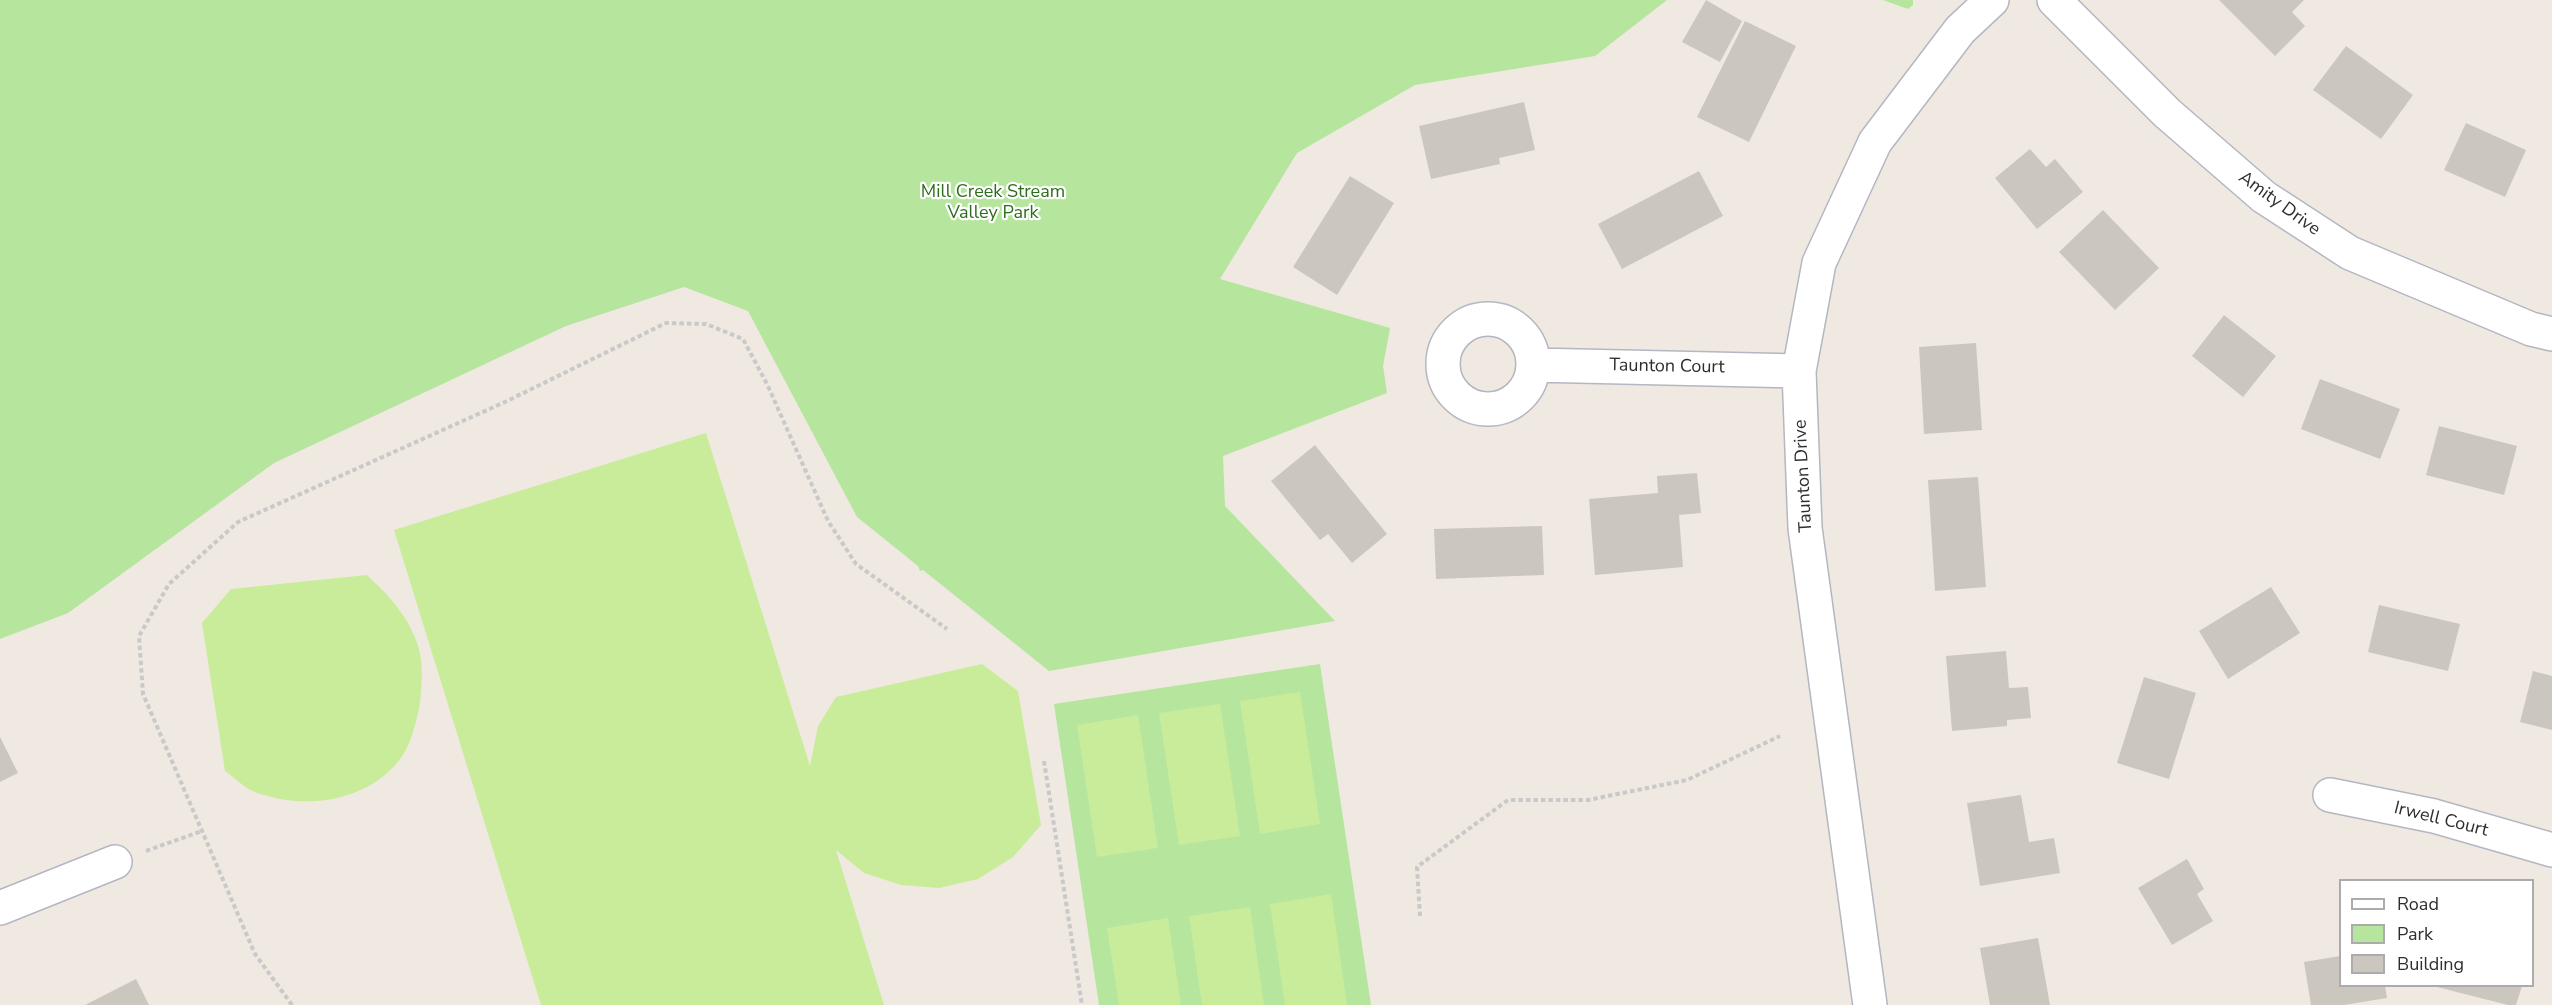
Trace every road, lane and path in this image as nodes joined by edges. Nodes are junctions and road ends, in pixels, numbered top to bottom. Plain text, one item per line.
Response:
1 (1992, 0) edge
2 (2054, 0) edge
3 (2552, 334) edge
4 (1534, 365) dead end
5 (1799, 371) junction
6 (947, 629) dead end
7 (1780, 736) dead end
8 (1044, 762) dead end
9 (2330, 795) dead end
10 (202, 831) junction
11 (2552, 850) edge
12 (115, 862) joint
13 (0, 908) edge
14 (1420, 915) dead end
15 (292, 1005) edge
16 (1082, 1005) edge
17 (1870, 1005) edge

1 - 5 street, Taunton Drive
2 - 3 street, Amity Drive
4 - 5 street, Taunton Court
5 - 17 street, Taunton Drive
6 - 10 path
7 - 14 path
8 - 16 path
9 - 11 street, Irwell Court
10 - 12 path
10 - 15 path
12 - 13 street

